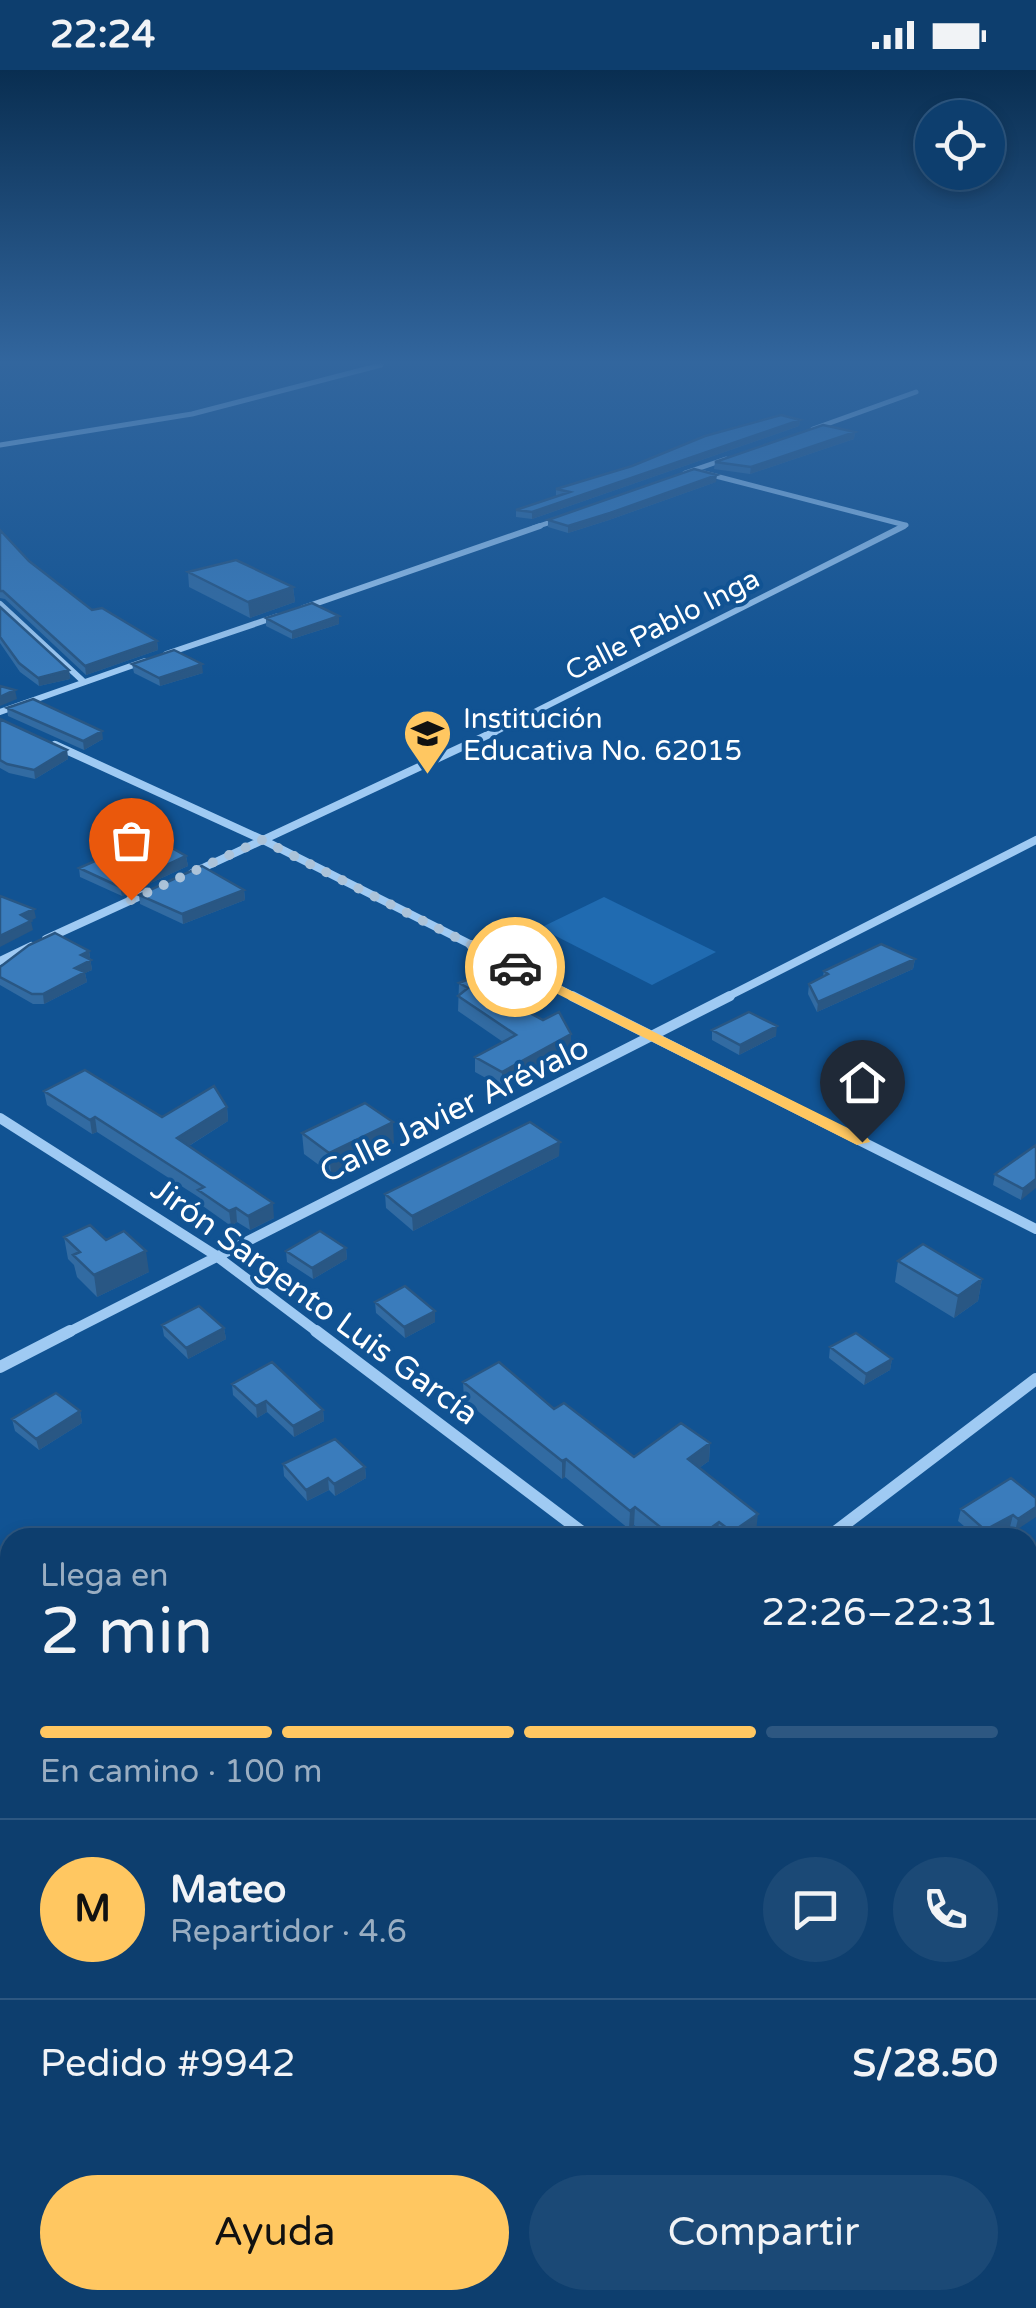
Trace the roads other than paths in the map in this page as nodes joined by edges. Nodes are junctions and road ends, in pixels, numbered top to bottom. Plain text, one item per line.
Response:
1 (694, 470) joint
2 (675, 477) edge
3 (565, 516) edge
4 (0, 604) edge
5 (84, 682) junction
6 (0, 712) edge
7 (52, 744) edge
8 (262, 840) junction
9 (1036, 840) edge
10 (175, 880) edge
11 (158, 888) edge
12 (0, 960) edge
13 (654, 1037) junction
14 (0, 1118) edge
15 (1036, 1229) edge
16 (215, 1255) junction
17 (0, 1367) edge
18 (1036, 1378) edge
19 (577, 1528) edge
20 (840, 1528) edge

1 - 2 street
1 - 8 street, Calle Pablo Inga
3 - 5 street
4 - 5 street
5 - 6 street
7 - 8 street
8 - 10 street, Calle Pablo Inga
8 - 13 street
9 - 13 street, Calle Javier Arévalo
11 - 12 street
13 - 15 street
13 - 16 street, Calle Javier Arévalo
14 - 16 street, Jirón Sargento Luis García
16 - 17 street, Calle Javier Arévalo
16 - 19 street, Jirón Sargento Luis García
18 - 20 street

